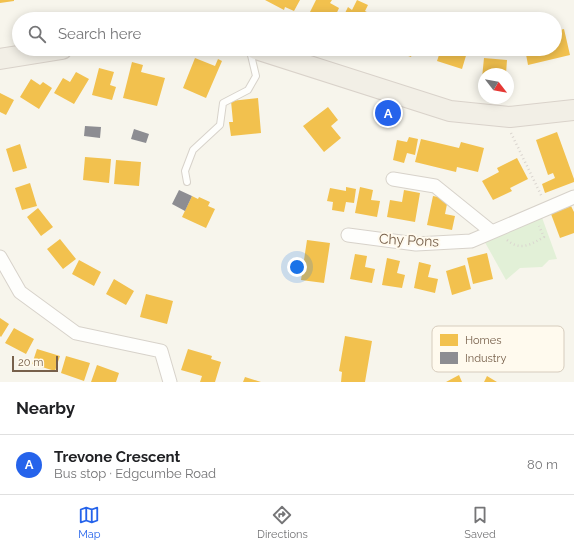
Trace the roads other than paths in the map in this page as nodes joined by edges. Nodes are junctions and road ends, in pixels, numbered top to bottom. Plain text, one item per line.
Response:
1 (19, 56) edge
2 (252, 56) edge
3 (278, 56) edge
4 (0, 59) edge
5 (574, 110) edge
6 (393, 179) dead end
7 (187, 182) dead end
8 (574, 197) edge
9 (496, 231) junction
10 (348, 235) dead end
11 (0, 257) edge
12 (170, 382) edge

1 - 4 main road
2 - 7 lane
3 - 5 main road
6 - 9 street
8 - 9 street, Chy Pons
9 - 10 street, Chy Pons
11 - 12 street

